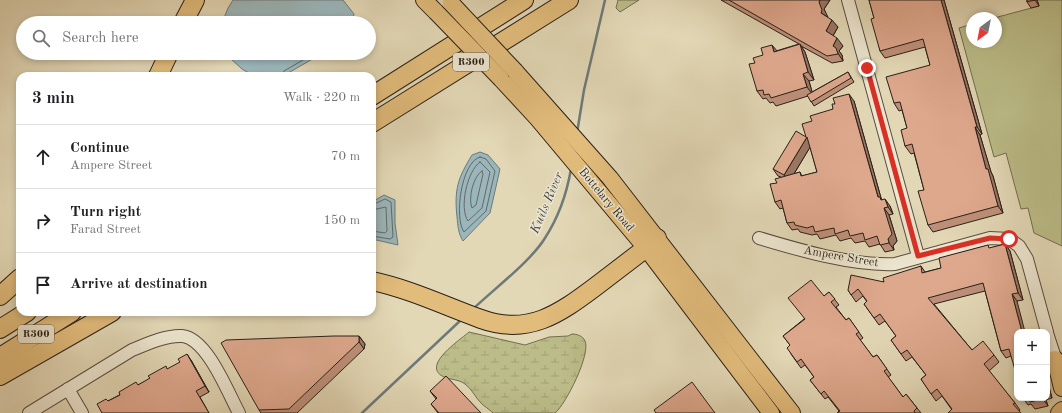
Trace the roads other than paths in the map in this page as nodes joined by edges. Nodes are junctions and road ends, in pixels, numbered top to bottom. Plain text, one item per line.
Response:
1 (195, 0) edge
2 (424, 0) edge
3 (524, 0) edge
4 (569, 0) edge
5 (848, 0) edge
6 (450, 2) edge
7 (187, 16) edge
8 (165, 60) edge
9 (160, 72) edge
10 (376, 93) edge
11 (376, 121) edge
12 (759, 238) dead end
13 (652, 243) junction
14 (918, 256) junction
15 (16, 282) edge
16 (376, 282) edge
17 (0, 296) edge
18 (21, 316) edge
19 (65, 316) edge
20 (105, 316) edge
21 (0, 329) edge
22 (1046, 329) edge
23 (1050, 341) edge
24 (0, 356) edge
25 (1057, 360) edge
26 (0, 376) edge
27 (1062, 376) edge
28 (1062, 388) edge
29 (68, 389) junction
30 (1062, 410) edge
31 (29, 413) edge
32 (82, 413) edge
33 (239, 413) edge
34 (771, 413) edge
35 (792, 413) edge
36 (1059, 413) edge

1 - 7 highway
2 - 13 main road, Bottelary Road, bridge
3 - 10 highway, R300
4 - 11 highway, R300
5 - 14 street
6 - 13 main road, Bottelary Road, bridge
8 - 9 highway
12 - 14 street, Ampere Street
13 - 16 highway
13 - 34 main road, Bottelary Road
13 - 35 main road, Bottelary Road
14 - 22 street, Ampere Street
15 - 17 highway
18 - 21 highway, R300
19 - 24 highway, R300
20 - 26 highway
23 - 25 street, Ampere Street
25 - 27 street, Ampere Street
25 - 28 main road
29 - 31 street
29 - 32 street
29 - 33 street
30 - 36 main road

